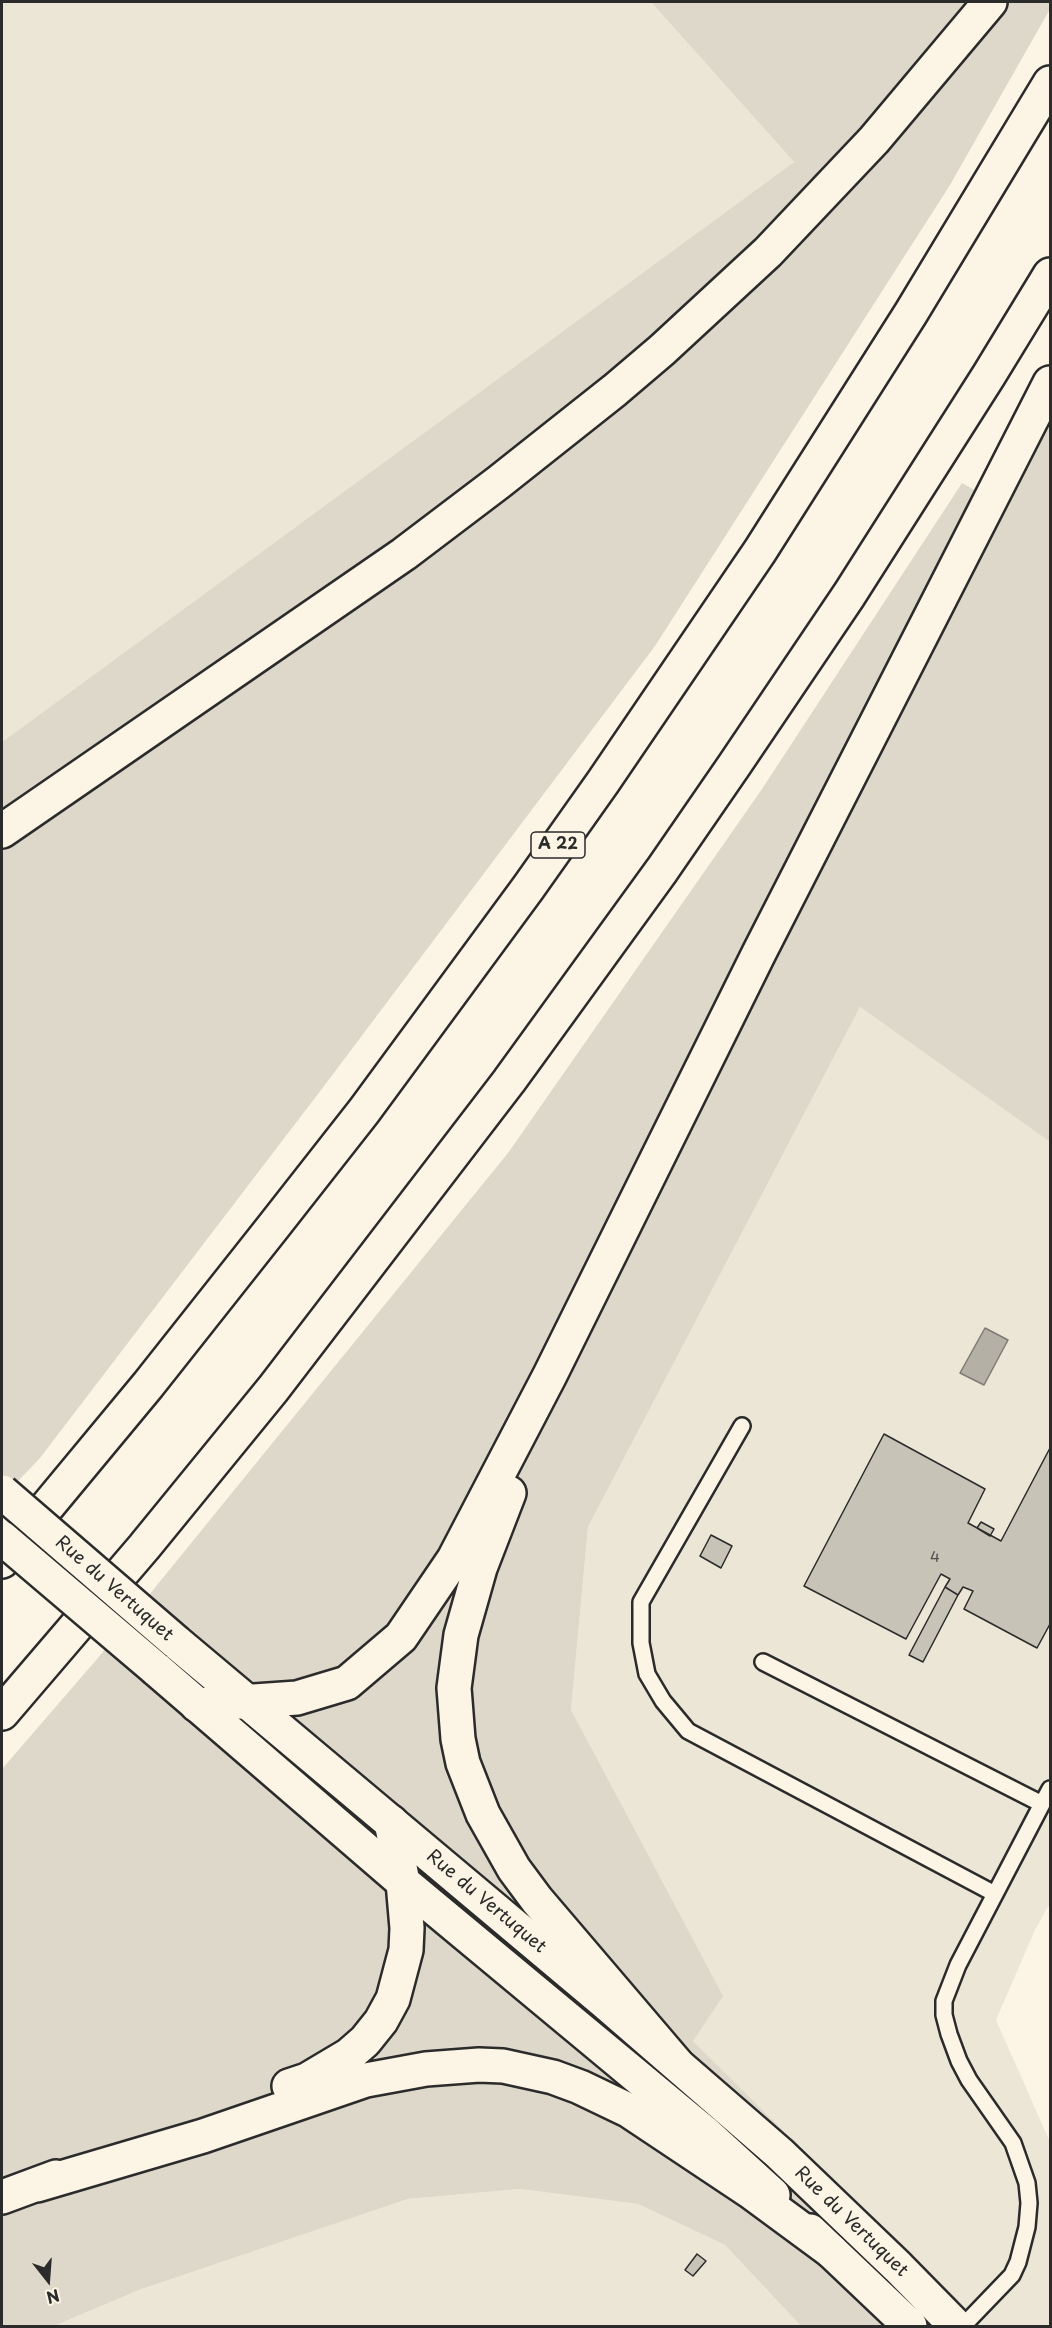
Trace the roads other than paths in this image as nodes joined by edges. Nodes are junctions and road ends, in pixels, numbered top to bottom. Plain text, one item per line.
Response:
1 (990, 2) edge
2 (1050, 83) edge
3 (1050, 275) edge
4 (1050, 383) edge
5 (2, 831) edge
6 (550, 1375) junction
7 (742, 1426) dead end
8 (2, 1492) edge
9 (2, 1538) edge
10 (2, 1561) edge
11 (764, 1662) dead end
12 (248, 1703) junction
13 (197, 1705) junction
14 (2, 1713) edge
15 (1050, 1789) edge
16 (1042, 1804) junction
17 (391, 1822) junction
18 (403, 1882) junction
19 (995, 1894) junction
20 (676, 2063) junction
21 (37, 2185) junction
22 (2, 2197) edge
23 (831, 2251) junction
24 (910, 2326) edge
25 (956, 2326) edge
26 (963, 2326) edge

1 - 5 main road
2 - 10 main road, A 22
3 - 14 main road
4 - 6 main road
6 - 12 main road
6 - 20 main road
7 - 19 lane
8 - 12 main road, Rue du Vertuquet, bridge
9 - 13 main road, Rue du Vertuquet, bridge
11 - 16 lane
12 - 13 main road
12 - 17 main road, Rue du Vertuquet
13 - 18 main road, Rue du Vertuquet
15 - 16 lane
16 - 19 lane
17 - 18 main road
17 - 20 main road, Rue du Vertuquet
18 - 21 main road
18 - 23 main road, Rue du Vertuquet
19 - 26 lane
20 - 25 main road, Rue du Vertuquet
21 - 22 main road
21 - 23 main road
23 - 24 main road, Rue du Vertuquet

